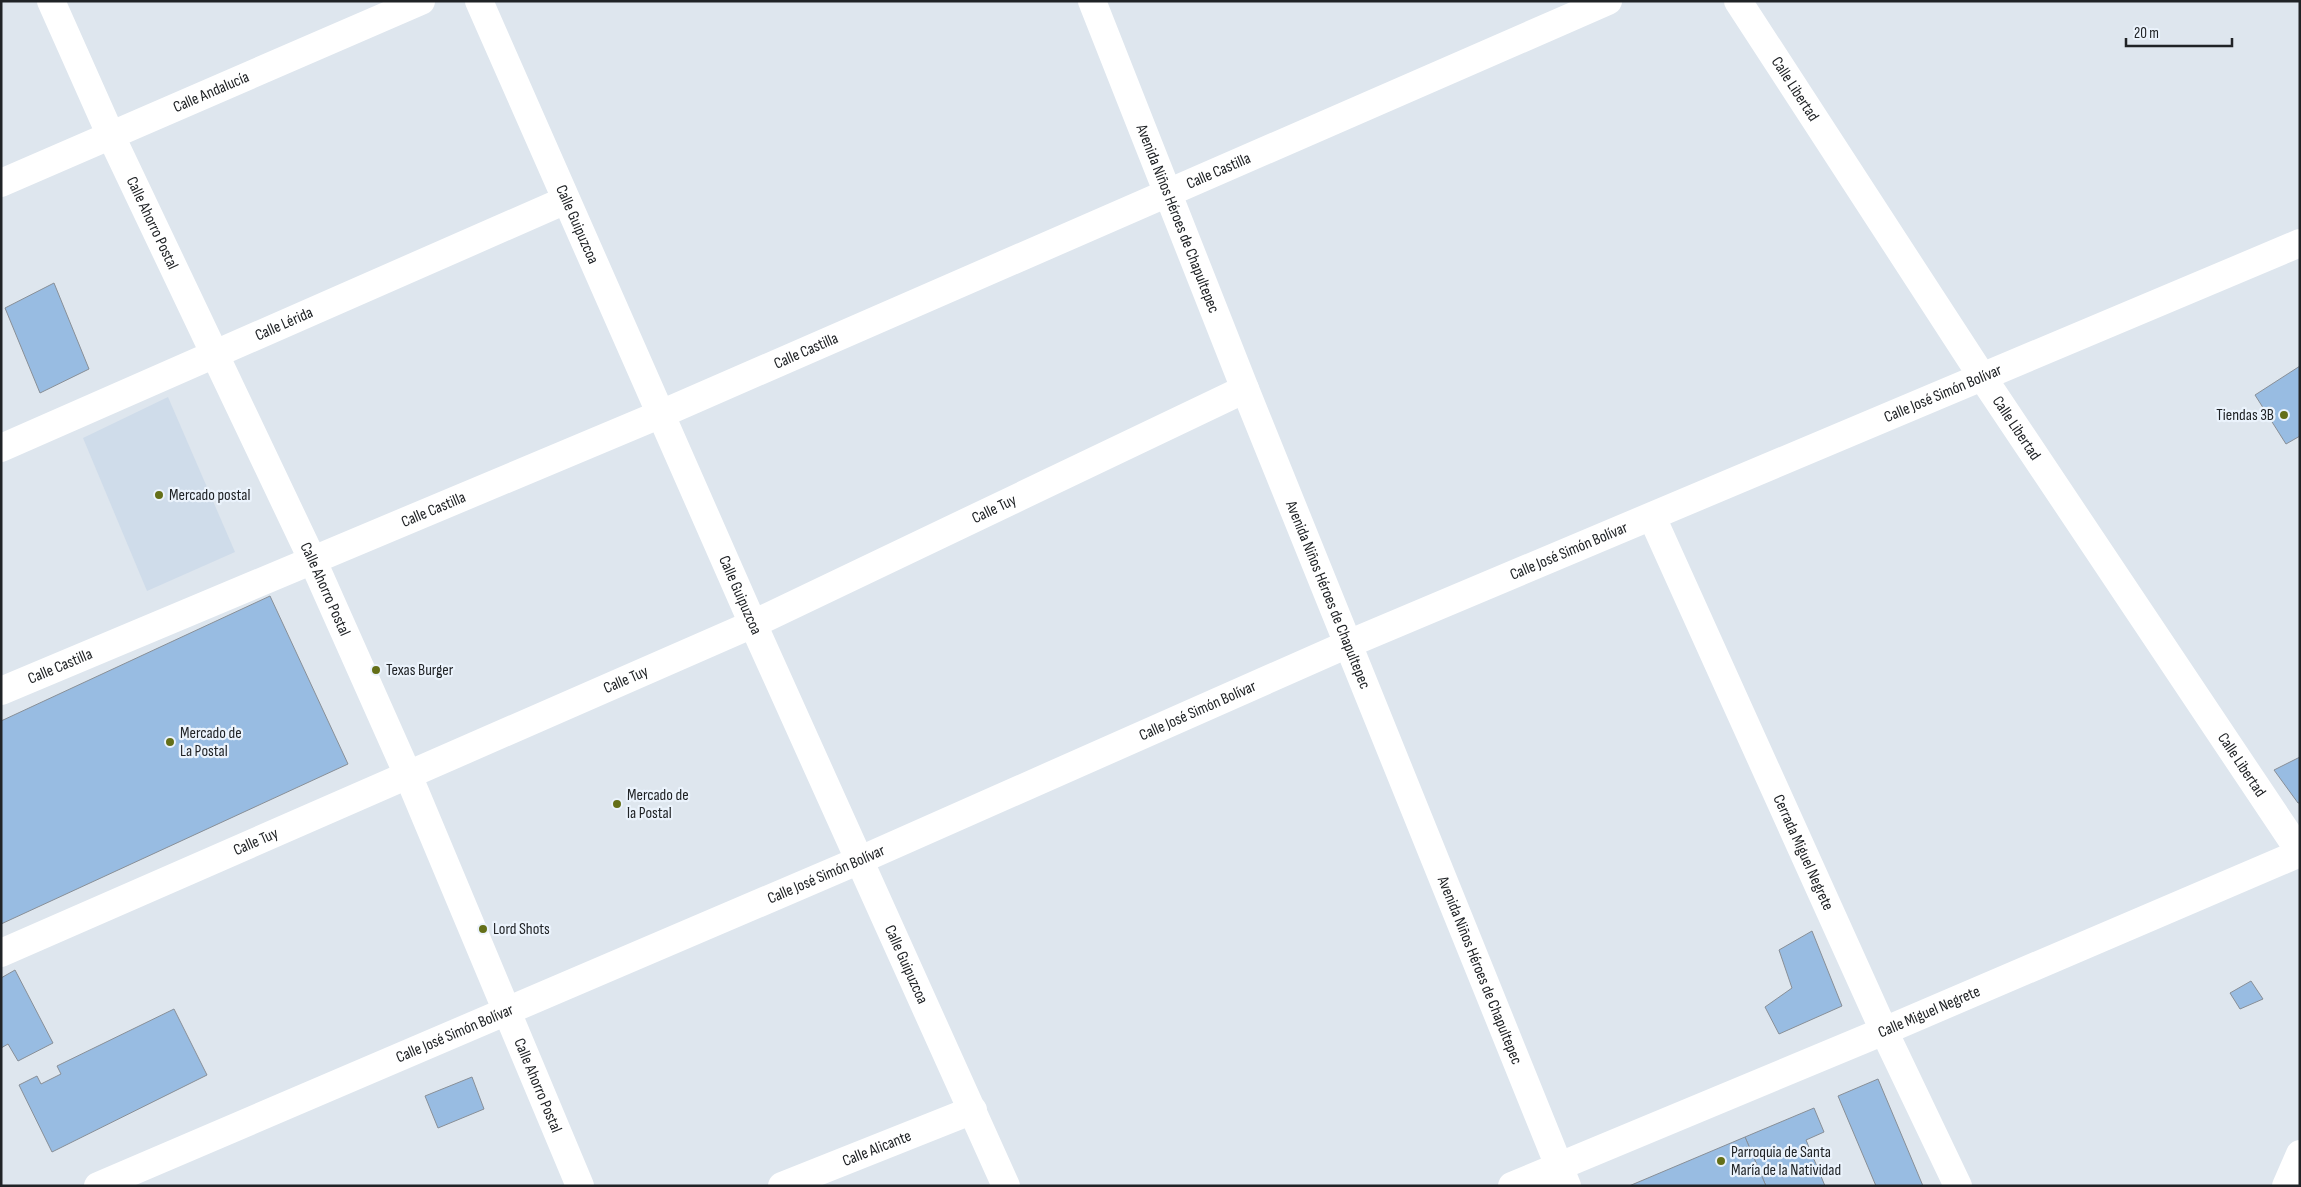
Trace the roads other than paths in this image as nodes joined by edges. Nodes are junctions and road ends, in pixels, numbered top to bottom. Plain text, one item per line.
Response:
1 (51, 1) edge
2 (421, 1) edge
3 (478, 1) edge
4 (1092, 1) edge
5 (1608, 1) edge
6 (1738, 1) edge
7 (111, 136) junction
8 (1, 183) edge
9 (1167, 192) junction
10 (566, 200) junction
11 (2300, 243) edge
12 (215, 354) junction
13 (1983, 378) junction
14 (1245, 389) junction
15 (662, 414) junction
16 (1, 448) edge
17 (1652, 517) junction
18 (312, 559) junction
19 (753, 624) junction
20 (1348, 644) junction
21 (1, 691) edge
22 (408, 774) junction
23 (2300, 853) edge
24 (860, 860) junction
25 (1, 953) edge
26 (506, 1011) junction
27 (1884, 1030) junction
28 (972, 1110) junction
29 (2300, 1154) edge
30 (1563, 1177) edge
31 (98, 1186) edge
32 (580, 1186) edge
33 (782, 1186) edge
34 (1006, 1186) edge
35 (1512, 1186) edge
36 (1958, 1186) edge
37 (2286, 1186) edge

1 - 7 street, Calle Ahorro Postal
2 - 7 street, Calle Andalucía
3 - 10 street, Calle Guipuzcoa
4 - 9 street, Avenida Niños Héroes de Chapultepec
5 - 9 street, Calle Castilla
6 - 13 street, Calle Libertad
7 - 8 street, Calle Andalucía
7 - 12 street, Calle Ahorro Postal
9 - 14 street, Avenida Niños Héroes de Chapultepec
9 - 15 street, Calle Castilla
10 - 12 street, Calle Lérida
10 - 15 street, Calle Guipuzcoa
11 - 13 street, Calle José Simón Bolívar
12 - 16 street, Calle Lérida
12 - 18 street, Calle Ahorro Postal
13 - 17 street, Calle José Simón Bolívar
13 - 23 street, Calle Libertad
14 - 19 street, Calle Tuy
14 - 20 street, Avenida Niños Héroes de Chapultepec
15 - 18 street, Calle Castilla
15 - 19 street, Calle Guipuzcoa
17 - 20 street, Calle José Simón Bolívar
17 - 27 street, Cerrada Miguel Negrete
18 - 21 street, Calle Castilla
18 - 22 street, Calle Ahorro Postal
19 - 22 street, Calle Tuy
19 - 24 street, Calle Guipuzcoa
20 - 24 street, Calle José Simón Bolívar
20 - 30 street, Avenida Niños Héroes de Chapultepec
22 - 25 street, Calle Tuy
22 - 26 street, Calle Ahorro Postal
23 - 27 street, Calle Miguel Negrete
24 - 26 street, Calle José Simón Bolívar
24 - 28 street, Calle Guipuzcoa
26 - 31 street, Calle José Simón Bolívar
26 - 32 street, Calle Ahorro Postal
27 - 30 street, Calle Miguel Negrete
27 - 36 street, Cerrada Miguel Negrete
28 - 33 street, Calle Alicante
28 - 34 street, Calle Guipuzcoa
29 - 37 street
30 - 35 street, Calle Miguel Negrete

